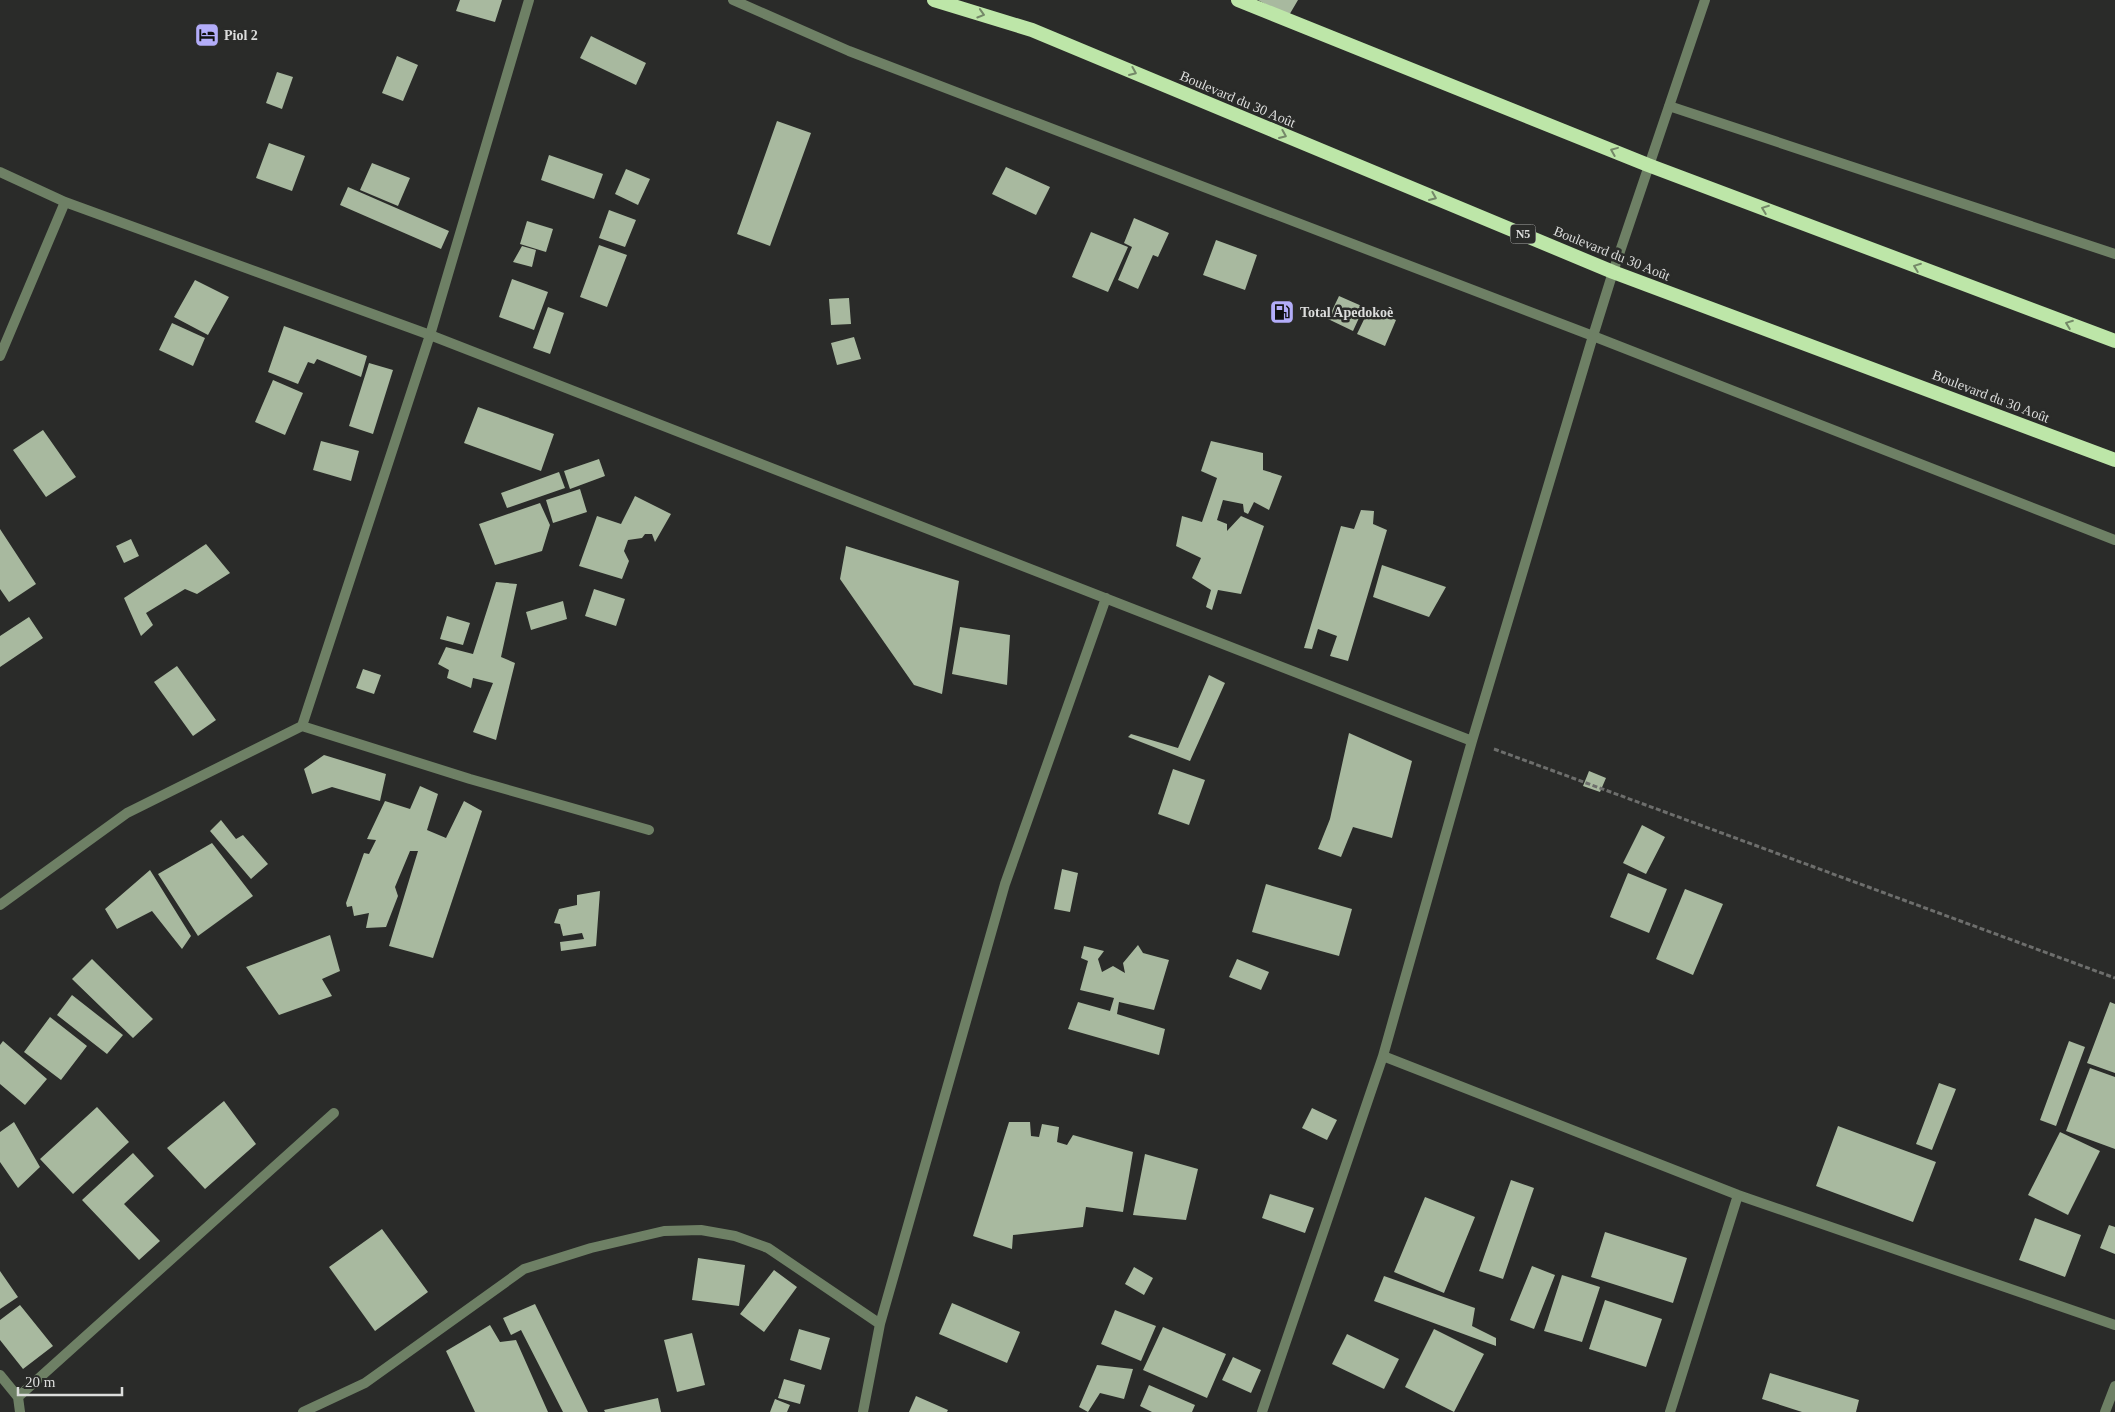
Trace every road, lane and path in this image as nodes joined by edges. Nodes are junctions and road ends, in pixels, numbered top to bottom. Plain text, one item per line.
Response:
1 (529, 0) edge
2 (732, 0) edge
3 (934, 0) edge
4 (1238, 0) edge
5 (1705, 0) edge
6 (1669, 106) junction
7 (1648, 165) junction
8 (0, 172) edge
9 (65, 202) junction
10 (2115, 254) edge
11 (1613, 272) junction
12 (430, 335) junction
13 (1593, 336) junction
14 (2115, 341) edge
15 (0, 356) edge
16 (2115, 460) edge
17 (2115, 540) edge
18 (1106, 598) junction
19 (302, 726) junction
20 (1472, 741) junction
21 (649, 830) dead end
22 (0, 905) edge
23 (2115, 978) edge
24 (1383, 1056) junction
25 (334, 1113) dead end
26 (1738, 1195) junction
27 (880, 1324) junction
28 (2115, 1326) edge
29 (0, 1375) edge
30 (2115, 1386) edge
31 (18, 1396) junction
32 (20, 1412) edge
33 (303, 1412) edge
34 (864, 1412) edge
35 (1262, 1412) edge
36 (1670, 1412) edge
37 (2105, 1412) edge

1 - 12 street
2 - 13 street
3 -> 11 highway, Boulevard du 30 Août / N5
7 -> 4 highway
5 - 6 street
6 - 7 street
6 - 10 street
7 - 11 street
14 -> 7 highway
8 - 9 street
9 - 12 street
9 - 15 street
11 - 13 street
11 - 16 highway, Boulevard du 30 Août / N5
12 - 18 street
12 - 19 street
13 - 17 street
13 - 20 street
18 - 20 street
18 - 27 street
19 - 21 street
19 - 22 street
20 - 23 path
20 - 24 street
24 - 26 street
24 - 35 street
25 - 31 street
26 - 28 street
26 - 36 street
27 - 33 street
27 - 34 street
29 - 31 street
30 - 37 street
31 - 32 street

